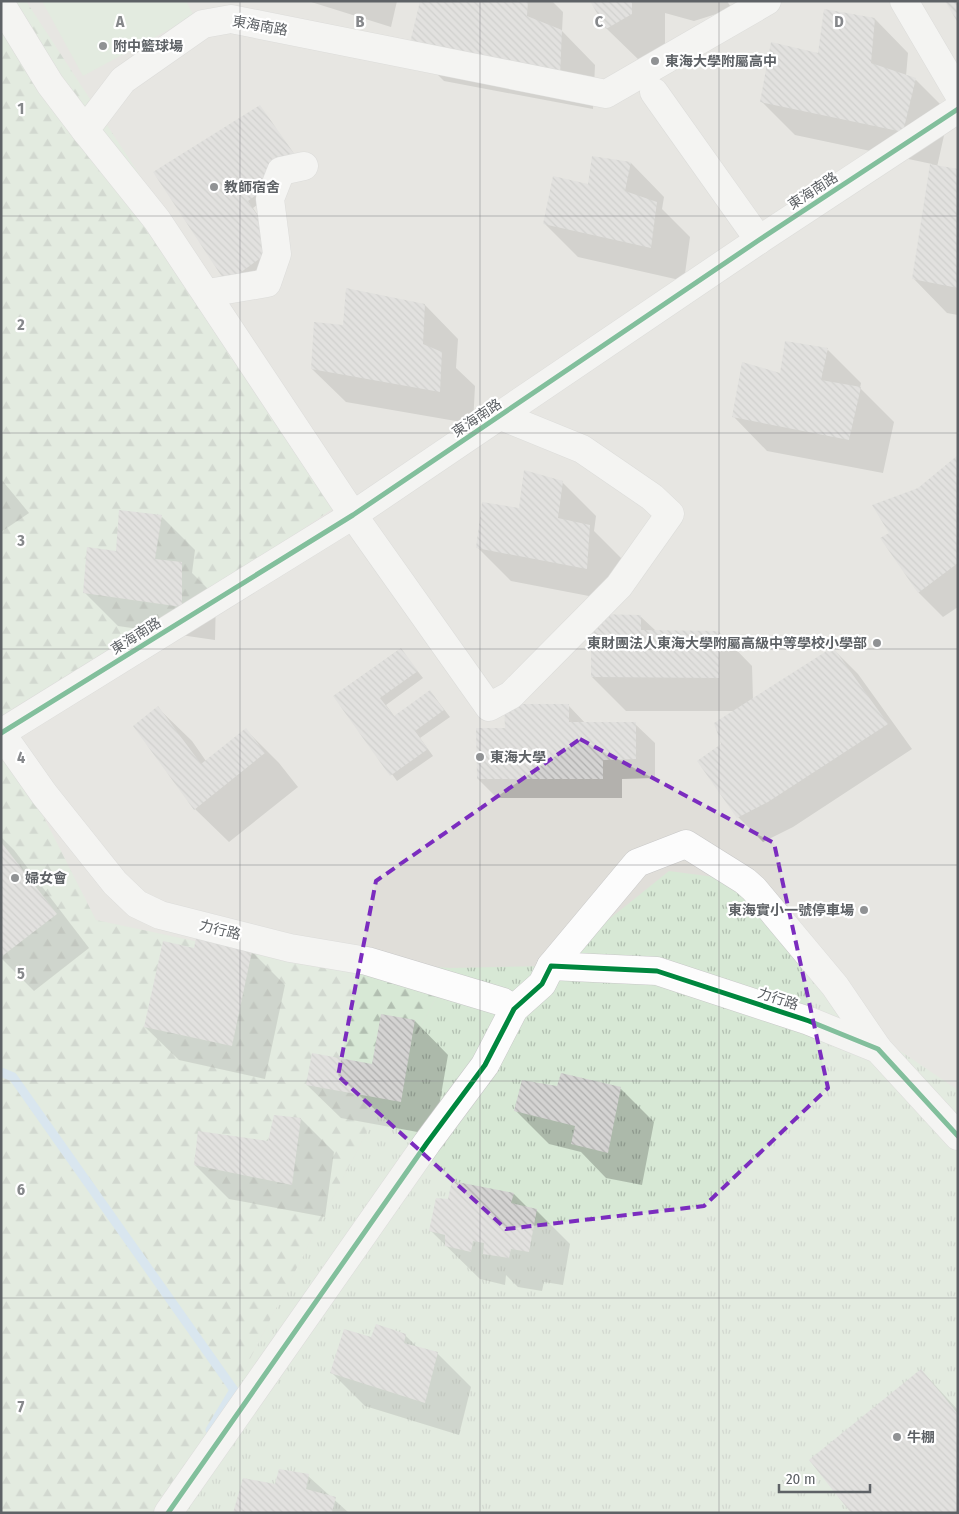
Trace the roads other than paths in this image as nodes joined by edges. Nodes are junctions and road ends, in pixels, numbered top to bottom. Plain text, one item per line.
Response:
1 (767, 1) edge
2 (904, 1) edge
3 (1, 4) edge
4 (654, 92) dead end
5 (958, 93) edge
6 (958, 109) edge
7 (85, 130) junction
8 (304, 166) dead end
9 (759, 240) junction
10 (208, 293) junction
11 (501, 416) junction
12 (353, 515) junction
13 (1, 733) edge
14 (551, 966) junction
15 (514, 1009) junction
16 (878, 1049) junction
17 (958, 1136) edge
18 (168, 1513) edge

1 - 7 street, 東海南路
2 - 5 street
3 - 7 street
4 - 9 street
6 - 9 street, 東海南路
7 - 10 street
8 - 10 street
9 - 11 street, 東海南路
10 - 12 street
11 - 12 street, 東海南路
11 - 12 street
12 - 13 street, 東海南路
13 - 15 street, 力行路
14 - 15 street
14 - 16 street, 力行路
14 - 16 street
15 - 18 street
16 - 17 street, 力行路

